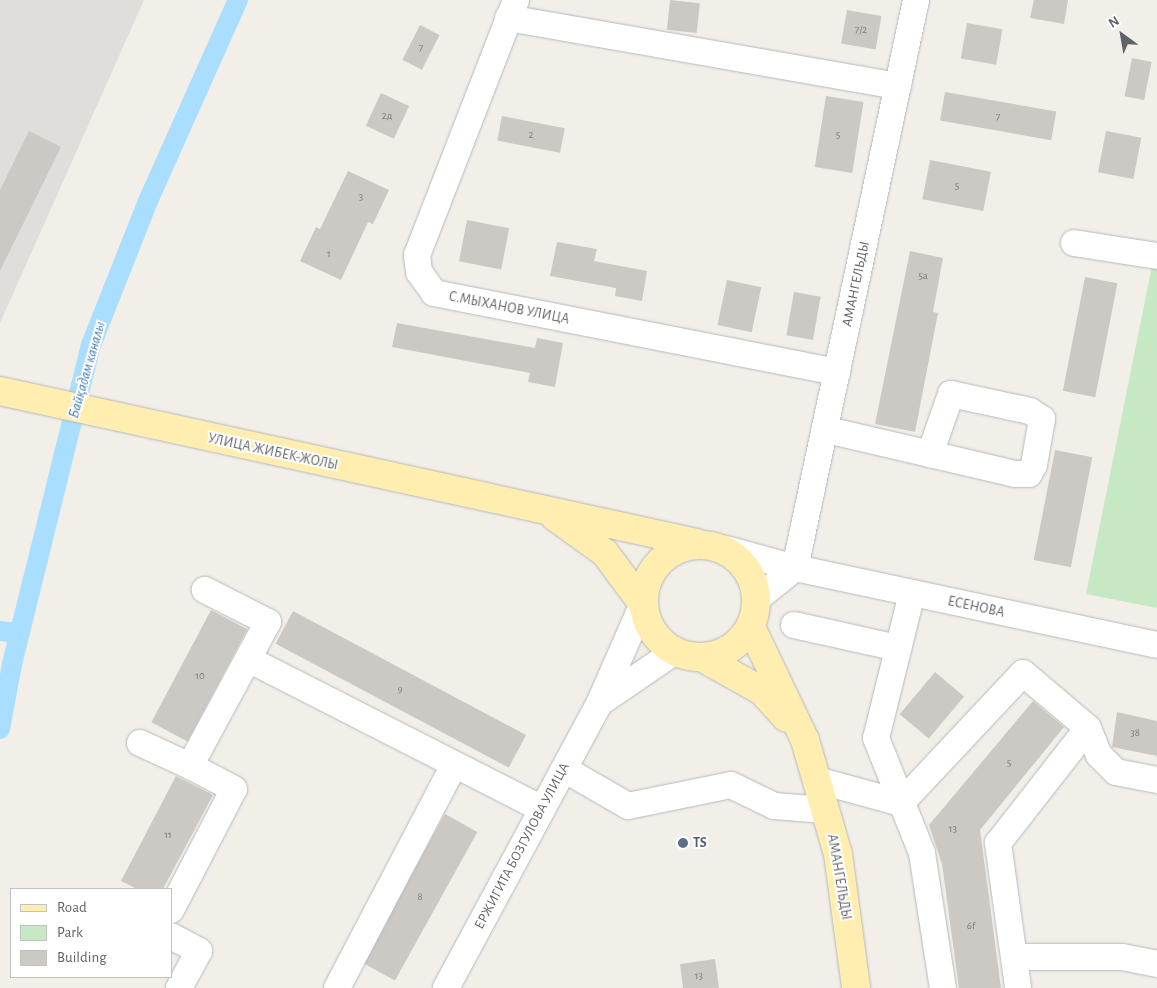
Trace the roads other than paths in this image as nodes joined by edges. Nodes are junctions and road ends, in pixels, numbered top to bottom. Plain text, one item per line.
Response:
1 (916, 0) edge
2 (512, 9) edge
3 (898, 86) junction
4 (1074, 243) dead end
5 (1157, 256) edge
6 (837, 372) junction
7 (0, 391) edge
8 (827, 430) junction
9 (930, 454) dead end
10 (546, 511) junction
11 (697, 543) junction
12 (726, 549) junction
13 (795, 568) junction
14 (205, 590) dead end
15 (912, 593) junction
16 (758, 598) junction
17 (643, 604) junction
18 (794, 625) dead end
19 (751, 627) junction
20 (1157, 645) edge
21 (898, 648) junction
22 (674, 652) junction
23 (703, 658) junction
24 (248, 659) junction
25 (599, 704) junction
26 (1088, 728) junction
27 (805, 740) junction
28 (140, 743) dead end
29 (454, 764) junction
30 (190, 766) junction
31 (564, 769) junction
32 (817, 780) junction
33 (1157, 780) edge
34 (901, 803) junction
35 (542, 810) junction
36 (825, 810) junction
37 (172, 908) edge
38 (172, 937) edge
39 (1014, 957) junction
40 (1157, 964) edge
41 (179, 988) edge
42 (337, 988) edge
43 (446, 988) edge
44 (856, 988) edge
45 (943, 988) edge
46 (1018, 988) edge

1 - 3 street, АМАНГЕЛЬДЫ
2 - 3 street
2 - 6 street, С.МЫХАНОВ УЛИЦА
3 - 6 street, АМАНГЕЛЬДЫ
4 - 5 street
6 - 8 street, АМАНГЕЛЬДЫ
7 - 10 main road, УЛИЦА ЖИБЕК-ЖОЛЫ
8 - 9 street
8 - 13 street, АМАНГЕЛЬДЫ
10 - 11 main road, УЛИЦА ЖИБЕК-ЖОЛЫ
10 - 17 main road
11 - 12 main road
11 - 17 main road
12 - 13 street, ЕСЕНОВА
12 - 16 main road
13 - 15 street, ЕСЕНОВА
13 - 16 street
14 - 24 street
15 - 20 street, ЕСЕНОВА
15 - 21 street
16 - 19 main road
17 - 22 main road
17 - 25 street, ЕРЖИГИТА БОЗГУЛОВА УЛИЦА
18 - 21 street
19 - 23 main road
19 - 27 main road, АМАНГЕЛЬДЫ
21 - 34 street
22 - 23 main road
22 - 25 street
23 - 27 main road
24 - 29 street
24 - 30 street
25 - 31 street, ЕРЖИГИТА БОЗГУЛОВА УЛИЦА
26 - 33 street
26 - 34 street
26 - 39 street
27 - 32 main road, АМАНГЕЛЬДЫ
28 - 30 street
29 - 35 street
29 - 42 street
30 - 37 street
31 - 35 street, ЕРЖИГИТА БОЗГУЛОВА УЛИЦА
31 - 36 street
32 - 34 street
32 - 36 main road, АМАНГЕЛЬДЫ
34 - 45 street
35 - 43 street, ЕРЖИГИТА БОЗГУЛОВА УЛИЦА
36 - 44 main road, АМАНГЕЛЬДЫ
38 - 41 street
39 - 40 street
39 - 46 street

